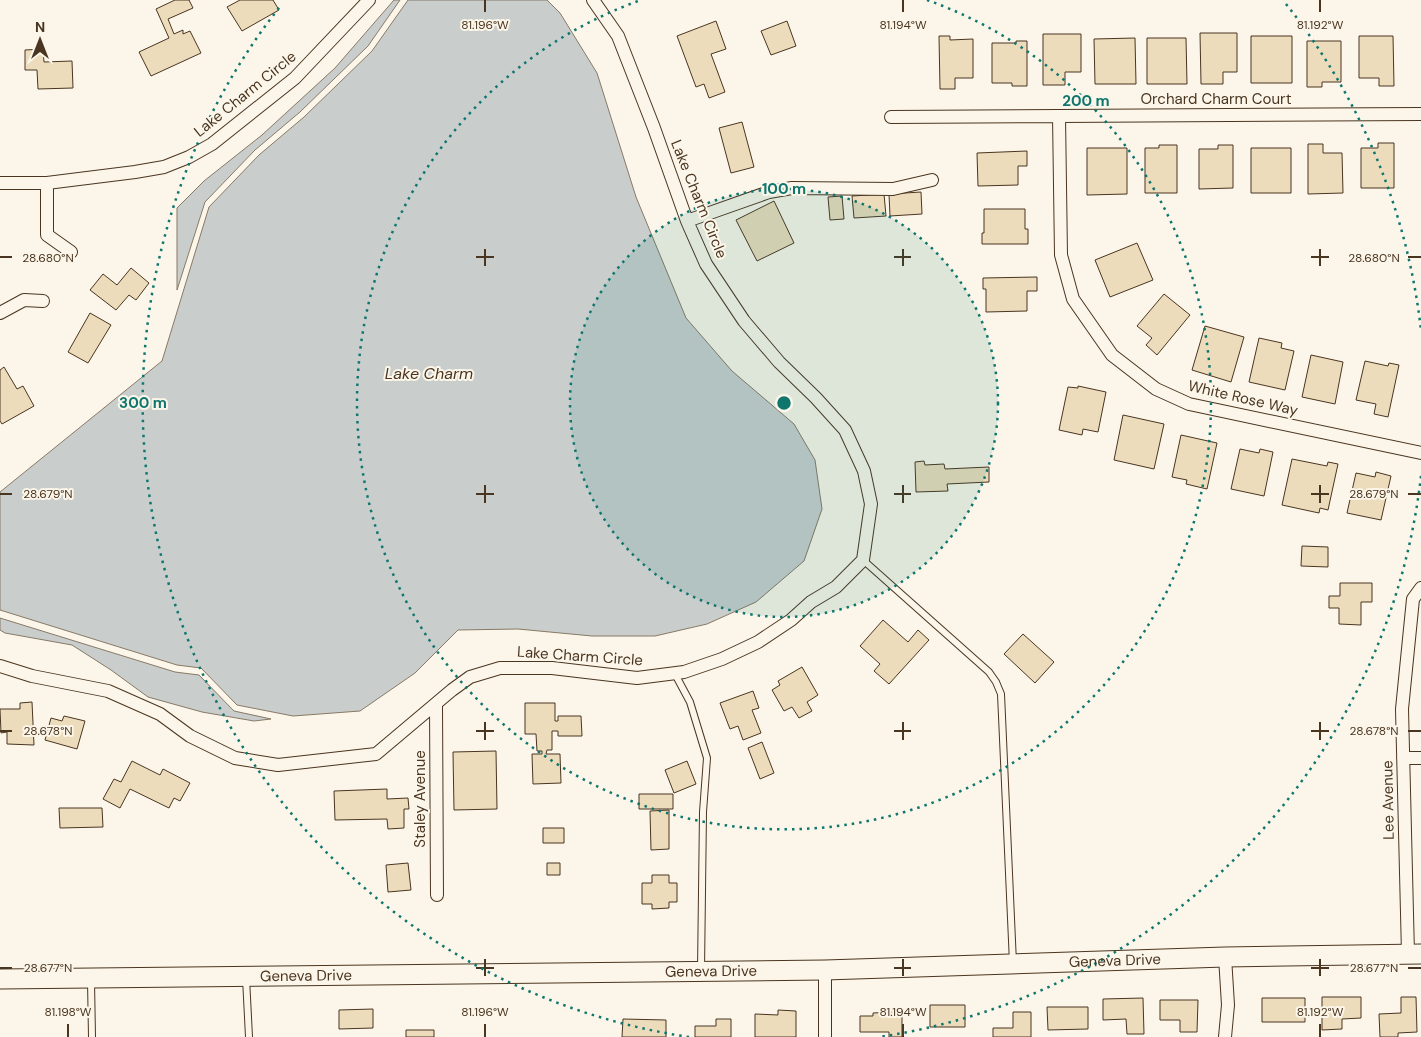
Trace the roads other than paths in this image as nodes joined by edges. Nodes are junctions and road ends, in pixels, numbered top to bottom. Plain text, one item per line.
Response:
1 (369, 0) edge
2 (593, 0) edge
3 (1421, 114) edge
4 (1058, 116) junction
5 (891, 117) dead end
6 (932, 180) dead end
7 (0, 183) edge
8 (47, 183) junction
9 (687, 221) junction
10 (71, 252) dead end
11 (43, 301) dead end
12 (0, 313) edge
13 (1421, 453) edge
14 (863, 560) junction
15 (1421, 588) edge
16 (0, 666) edge
17 (676, 674) junction
18 (436, 704) junction
19 (1403, 758) junction
20 (1421, 758) edge
21 (438, 895) dead end
22 (1414, 954) edge
23 (1225, 957) junction
24 (1013, 964) junction
25 (825, 970) junction
26 (700, 971) junction
27 (246, 976) junction
28 (91, 978) junction
29 (0, 979) edge
30 (92, 1037) edge
31 (249, 1037) edge
32 (826, 1037) edge
33 (1225, 1037) edge

1 - 8 street, Lake Charm Circle
2 - 9 street, Lake Charm Circle
3 - 4 street, Orchard Charm Court
4 - 5 street, Orchard Charm Court
4 - 13 street, White Rose Way
6 - 9 street
7 - 8 street, Lake Charm Circle
8 - 10 street
9 - 14 street, Lake Charm Circle
11 - 12 street
14 - 17 street, Lake Charm Circle
14 - 24 lane
15 - 19 street, Lee Avenue
16 - 18 street, Lake Charm Circle
17 - 18 street, Lake Charm Circle
17 - 26 lane
18 - 21 street, Staley Avenue
19 - 20 street
19 - 22 street, Lee Avenue
22 - 23 main road, Geneva Drive
23 - 24 main road, Geneva Drive
23 - 33 street
24 - 25 main road, Geneva Drive
25 - 26 main road, Geneva Drive
25 - 32 street
26 - 27 main road, Geneva Drive
27 - 28 main road, Geneva Drive
27 - 31 lane
28 - 29 main road, Geneva Drive
28 - 30 lane

